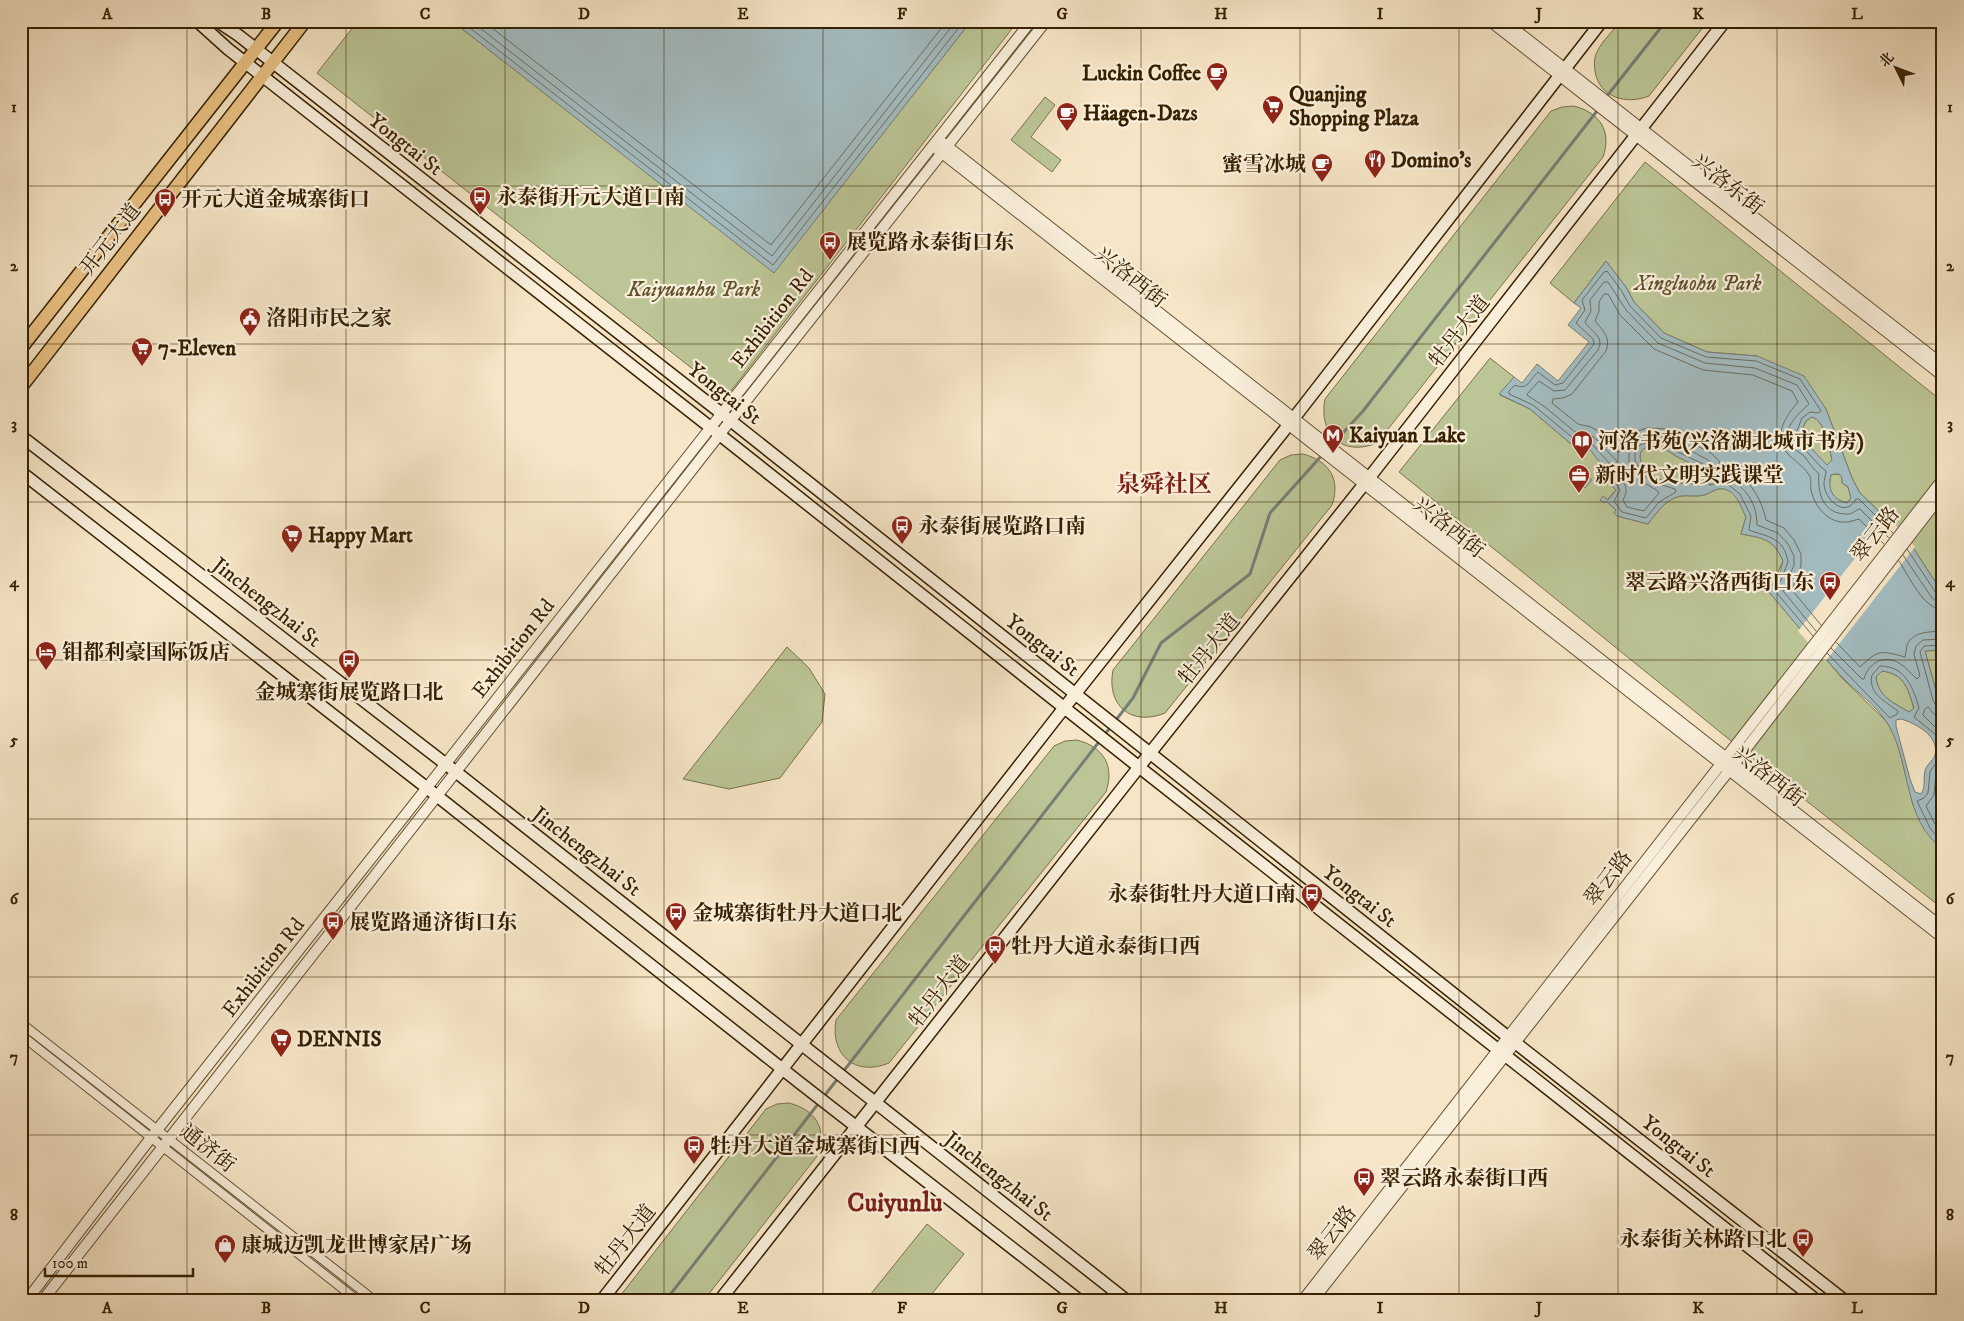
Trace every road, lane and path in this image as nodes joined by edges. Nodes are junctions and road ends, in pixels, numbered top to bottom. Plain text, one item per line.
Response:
1 (197, 21) edge
2 (217, 21) edge
3 (278, 21) edge
4 (305, 21) edge
5 (1031, 21) edge
6 (1046, 21) edge
7 (1490, 21) edge
8 (1504, 21) edge
9 (1602, 21) edge
10 (1725, 21) edge
11 (256, 49) junction
12 (245, 62) junction
13 (272, 62) junction
14 (1562, 72) junction
15 (262, 76) junction
16 (1638, 132) junction
17 (935, 142) junction
18 (945, 150) junction
19 (21, 348) edge
20 (1943, 365) edge
21 (1943, 376) edge
22 (21, 387) edge
23 (721, 413) junction
24 (731, 421) junction
25 (1292, 421) junction
26 (710, 426) junction
27 (720, 434) junction
28 (21, 436) edge
29 (21, 472) edge
30 (1943, 479) edge
31 (1367, 481) junction
32 (1943, 493) edge
33 (1921, 513) junction
34 (1075, 694) junction
35 (1064, 708) junction
36 (1150, 753) junction
37 (1728, 763) junction
38 (446, 764) junction
39 (1139, 767) junction
40 (456, 772) junction
41 (427, 788) junction
42 (437, 796) junction
43 (1943, 928) edge
44 (1943, 938) edge
45 (21, 1023) edge
46 (21, 1035) edge
47 (1512, 1040) junction
48 (802, 1044) junction
49 (1502, 1052) junction
50 (782, 1069) junction
51 (875, 1103) junction
52 (856, 1127) junction
53 (158, 1130) junction
54 (150, 1139) junction
55 (168, 1139) junction
56 (161, 1147) junction
57 (27, 1300) edge
58 (43, 1300) edge
59 (357, 1300) edge
60 (374, 1300) edge
61 (602, 1300) edge
62 (720, 1300) edge
63 (1078, 1300) edge
64 (1126, 1300) edge
65 (1303, 1300) edge
66 (1313, 1300) edge
67 (1816, 1300) edge
68 (1844, 1300) edge

1 - 12 main road, Yongtai St
2 - 11 main road, Yongtai St
3 - 11 main road, 开元大道
4 - 13 main road, 开元大道
5 - 17 street, Exhibition Rd
6 - 18 street, Exhibition Rd
7 - 14 street, 兴洛东街
8 - 14 street, 兴洛东街
9 - 14 main road, 牡丹大道
10 - 16 main road, 牡丹大道
11 - 12 main road, 开元大道
11 - 13 main road, Yongtai St
12 - 15 main road, Yongtai St
12 - 19 main road, 开元大道
13 - 15 main road, 开元大道
13 - 23 main road, Yongtai St
14 - 16 street, 兴洛东街
14 - 25 main road, 牡丹大道
15 - 22 main road, 开元大道
15 - 26 main road, Yongtai St
16 - 20 street, 兴洛东街
16 - 21 street, 兴洛东街
16 - 31 main road, 牡丹大道
17 - 18 street, 兴洛西街
17 - 23 street, Exhibition Rd
18 - 24 street, Exhibition Rd
18 - 25 street, 兴洛西街
23 - 24 main road, Yongtai St
23 - 26 street, Exhibition Rd
24 - 27 street, Exhibition Rd
24 - 34 main road, Yongtai St
25 - 31 street, 兴洛西街
25 - 34 main road, 牡丹大道
26 - 27 main road, Yongtai St
26 - 38 street, Exhibition Rd
27 - 35 main road, Yongtai St
27 - 40 street, Exhibition Rd
28 - 38 main road, Jinchengzhai St
29 - 41 main road
30 - 33 street, 翠云路
31 - 36 main road, 牡丹大道
31 - 37 street, 兴洛西街
32 - 33 street, 翠云路
33 - 37 street, 翠云路
34 - 35 main road, 牡丹大道
34 - 36 main road, Yongtai St
35 - 39 main road, Yongtai St
35 - 48 main road, 牡丹大道
36 - 39 main road, 牡丹大道
36 - 47 main road, Yongtai St
37 - 43 street, 兴洛西街
37 - 44 street, 兴洛西街
37 - 47 street, 翠云路
38 - 40 main road, Jinchengzhai St
38 - 41 street, Exhibition Rd
39 - 49 main road, Yongtai St
39 - 51 main road, 牡丹大道
40 - 42 street, Exhibition Rd
40 - 48 main road, Jinchengzhai St
41 - 42 main road
41 - 53 street, Exhibition Rd
42 - 50 main road
42 - 55 street, Exhibition Rd
45 - 53 street, 通济街
46 - 54 street, 通济街
47 - 49 street, 翠云路
47 - 68 main road, Yongtai St
48 - 50 main road, 牡丹大道
48 - 51 main road, Jinchengzhai St
49 - 65 street, 翠云路
49 - 66 street, 翠云路
49 - 67 main road, Yongtai St
50 - 52 main road
50 - 61 main road, 牡丹大道
51 - 52 main road, 牡丹大道
51 - 64 main road, Jinchengzhai St
52 - 62 main road, 牡丹大道
52 - 63 main road
53 - 54 street, Exhibition Rd
53 - 55 street, 通济街
54 - 56 street, 通济街
54 - 57 street, Exhibition Rd
55 - 56 street, Exhibition Rd
55 - 60 street, 通济街
56 - 58 street, Exhibition Rd
56 - 59 street, 通济街

